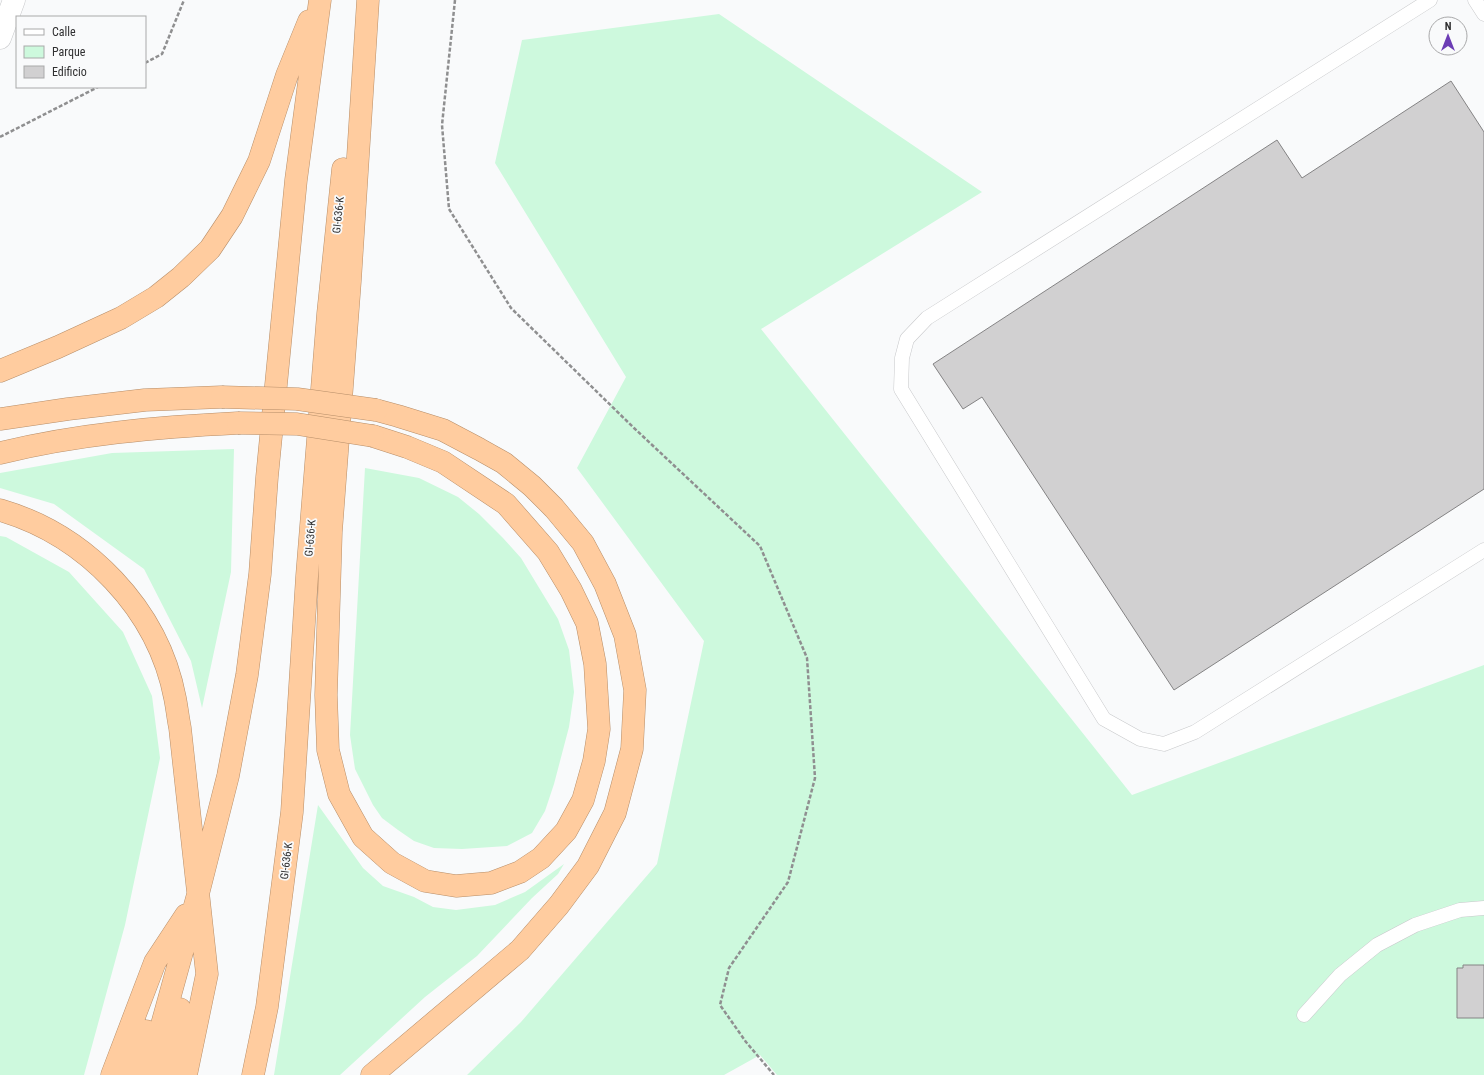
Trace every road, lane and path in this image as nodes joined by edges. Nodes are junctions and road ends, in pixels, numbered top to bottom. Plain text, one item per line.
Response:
1 (14, 0) edge
2 (184, 0) edge
3 (319, 0) edge
4 (363, 0) edge
5 (368, 0) edge
6 (455, 0) edge
7 (1430, 0) edge
8 (1475, 0) edge
9 (1484, 14) edge
10 (0, 38) edge
11 (146, 62) edge
12 (96, 88) edge
13 (0, 137) edge
14 (0, 371) edge
15 (0, 419) edge
16 (0, 453) edge
17 (0, 510) edge
18 (1484, 550) edge
19 (197, 898) junction
20 (1484, 908) edge
21 (1304, 1015) dead end
22 (112, 1075) edge
23 (131, 1075) edge
24 (148, 1075) edge
25 (166, 1075) edge
26 (186, 1075) edge
27 (253, 1075) edge
28 (372, 1075) edge
29 (774, 1075) edge

1 - 10 street
2 - 11 path
3 - 14 highway
3 - 19 highway
4 - 27 highway, GI-636-K
5 - 16 highway, bridge
6 - 29 path
7 - 18 lane
8 - 9 lane
12 - 13 path
15 - 28 highway, bridge
17 - 19 highway
19 - 22 highway
19 - 23 highway
19 - 24 highway
19 - 25 highway
19 - 26 highway
20 - 21 lane

